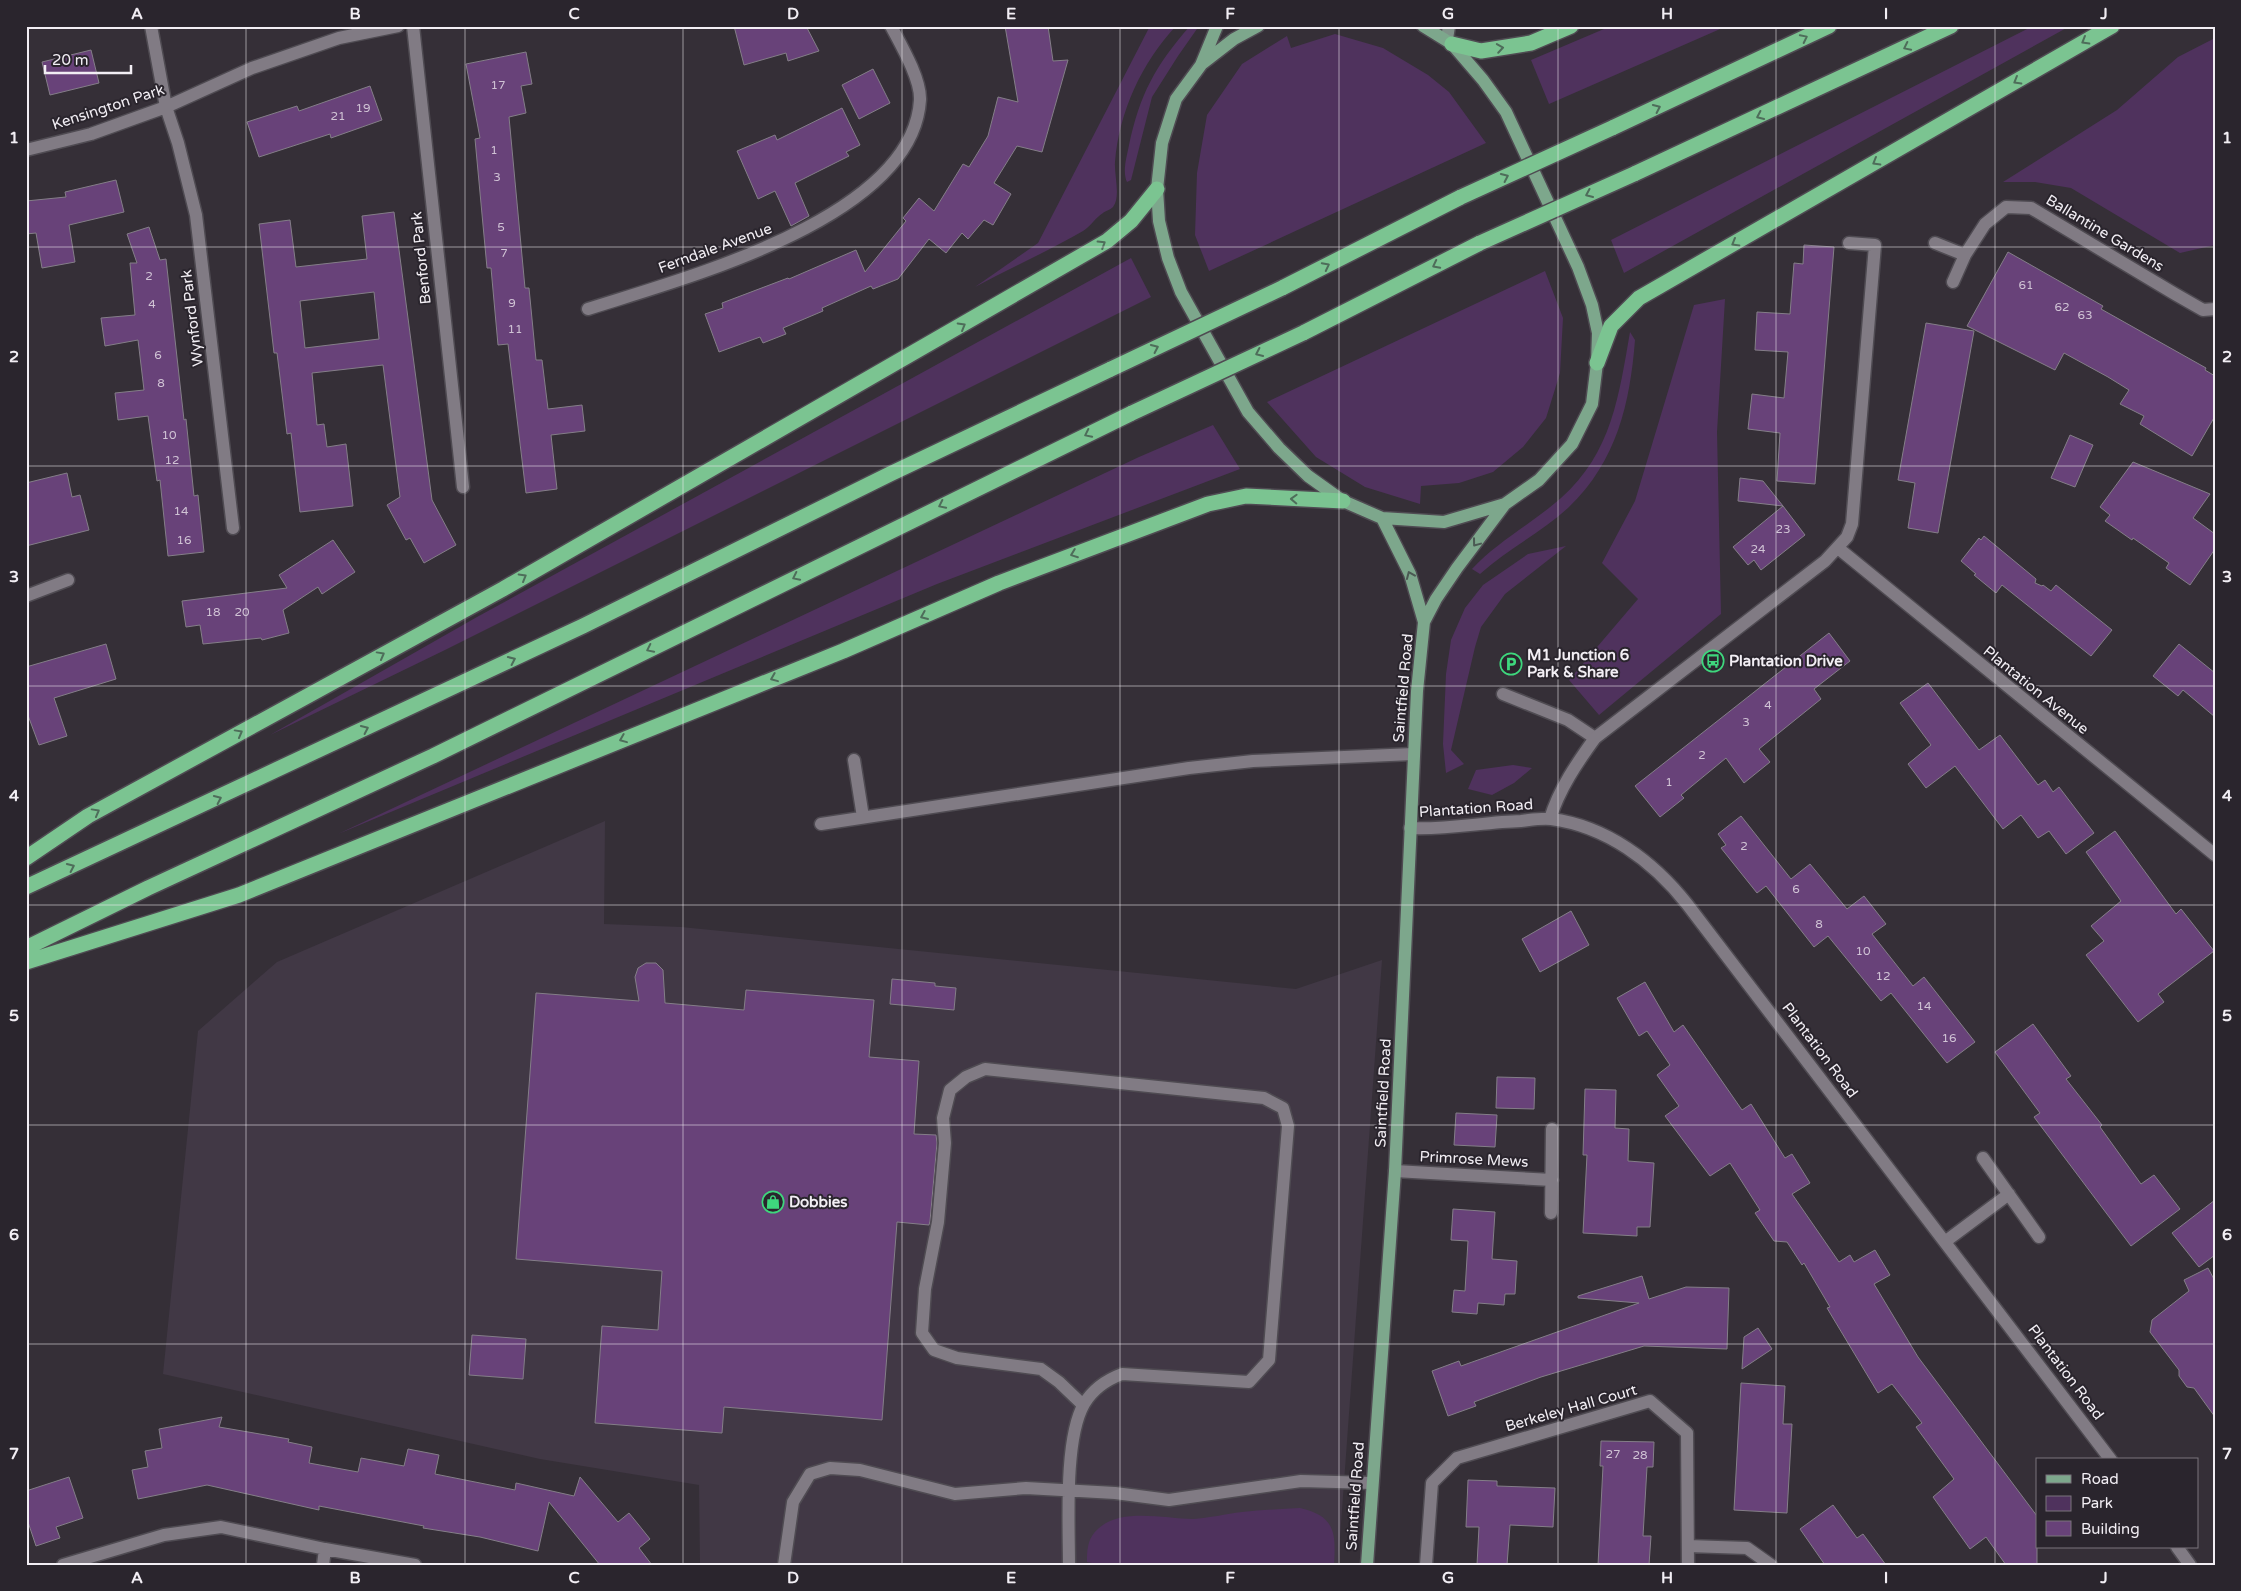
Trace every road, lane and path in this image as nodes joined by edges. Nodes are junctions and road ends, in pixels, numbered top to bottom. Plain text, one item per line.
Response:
1 (151, 26) edge
2 (398, 26) edge
3 (413, 26) edge
4 (892, 26) edge
5 (1217, 26) edge
6 (1258, 26) edge
7 (1423, 26) edge
8 (1450, 26) edge
9 (1571, 26) edge
10 (1829, 26) edge
11 (1951, 26) edge
12 (2112, 26) edge
13 (1449, 42) junction
14 (1201, 65) junction
15 (166, 107) junction
16 (26, 150) edge
17 (1157, 189) junction
18 (1849, 243) dead end
19 (1936, 243) dead end
20 (1965, 255) junction
21 (1953, 282) dead end
22 (588, 309) dead end
23 (2215, 309) edge
24 (1597, 363) junction
25 (462, 487) dead end
26 (1342, 500) junction
27 (1505, 504) junction
28 (1382, 518) junction
29 (233, 528) dead end
30 (1838, 548) junction
31 (68, 580) dead end
32 (26, 596) edge
33 (1424, 622) junction
34 (1503, 694) dead end
35 (1595, 738) junction
36 (1413, 754) junction
37 (854, 760) dead end
38 (863, 818) junction
39 (1550, 819) junction
40 (821, 824) dead end
41 (1410, 828) junction
42 (2215, 856) edge
43 (26, 858) edge
44 (26, 887) edge
45 (26, 948) edge
46 (26, 962) edge
47 (1552, 1129) dead end
48 (1983, 1158) dead end
49 (1395, 1171) junction
50 (1552, 1180) junction
51 (2009, 1194) junction
52 (1551, 1213) dead end
53 (2039, 1237) dead end
54 (1946, 1241) junction
55 (1083, 1405) junction
56 (2109, 1458) edge
57 (1372, 1483) junction
58 (1069, 1490) junction
59 (1688, 1546) junction
60 (2178, 1548) edge
61 (325, 1549) junction
62 (63, 1565) edge
63 (323, 1565) edge
64 (415, 1565) edge
65 (784, 1565) edge
66 (1069, 1565) edge
67 (1367, 1565) edge
68 (1426, 1565) edge
69 (1688, 1565) edge
70 (1771, 1565) edge
71 (2190, 1565) edge

1 - 15 street, Wynford Park
2 - 15 street, Kensington Park
3 - 25 street, Benford Park
4 - 22 street, Ferndale Avenue
5 - 14 main road
6 - 14 main road
7 - 13 main road
8 - 13 street
13 -> 9 highway
44 -> 10 highway, bridge
11 -> 45 highway, bridge
12 -> 24 highway
13 - 24 main road
14 - 17 main road
15 - 16 street, Kensington Park
15 - 29 street, Wynford Park
17 - 26 main road
43 -> 17 highway
18 - 30 street
19 - 20 street
20 - 21 street, Ballantine Gardens
20 - 23 street, Ballantine Gardens
24 - 27 main road
26 - 28 main road
26 -> 46 highway
27 - 28 main road
27 -> 33 main road, Saintfield Road
33 -> 28 main road, Saintfield Road
30 - 35 street
30 - 42 street, Plantation Avenue
31 - 32 street
33 - 36 main road, Saintfield Road
34 - 35 street
35 - 39 street
36 - 38 street
36 - 41 main road, Saintfield Road
37 - 38 street
38 - 40 street
39 - 41 street, Plantation Road
39 - 54 street, Plantation Road
41 - 49 main road, Saintfield Road
47 - 50 street
48 - 51 street
49 - 50 street, Primrose Mews
49 - 57 main road, Saintfield Road
50 - 52 street
51 - 53 street
51 - 54 street
54 - 56 street, Plantation Road
55 - 55 street
55 - 58 street
57 - 58 street
57 - 67 main road, Saintfield Road
58 - 65 street
58 - 66 street
59 - 68 street, Berkeley Hall Court
59 - 69 street, Berkeley Hall Court
59 - 70 street
60 - 71 street
61 - 62 street
61 - 63 street
61 - 64 street

